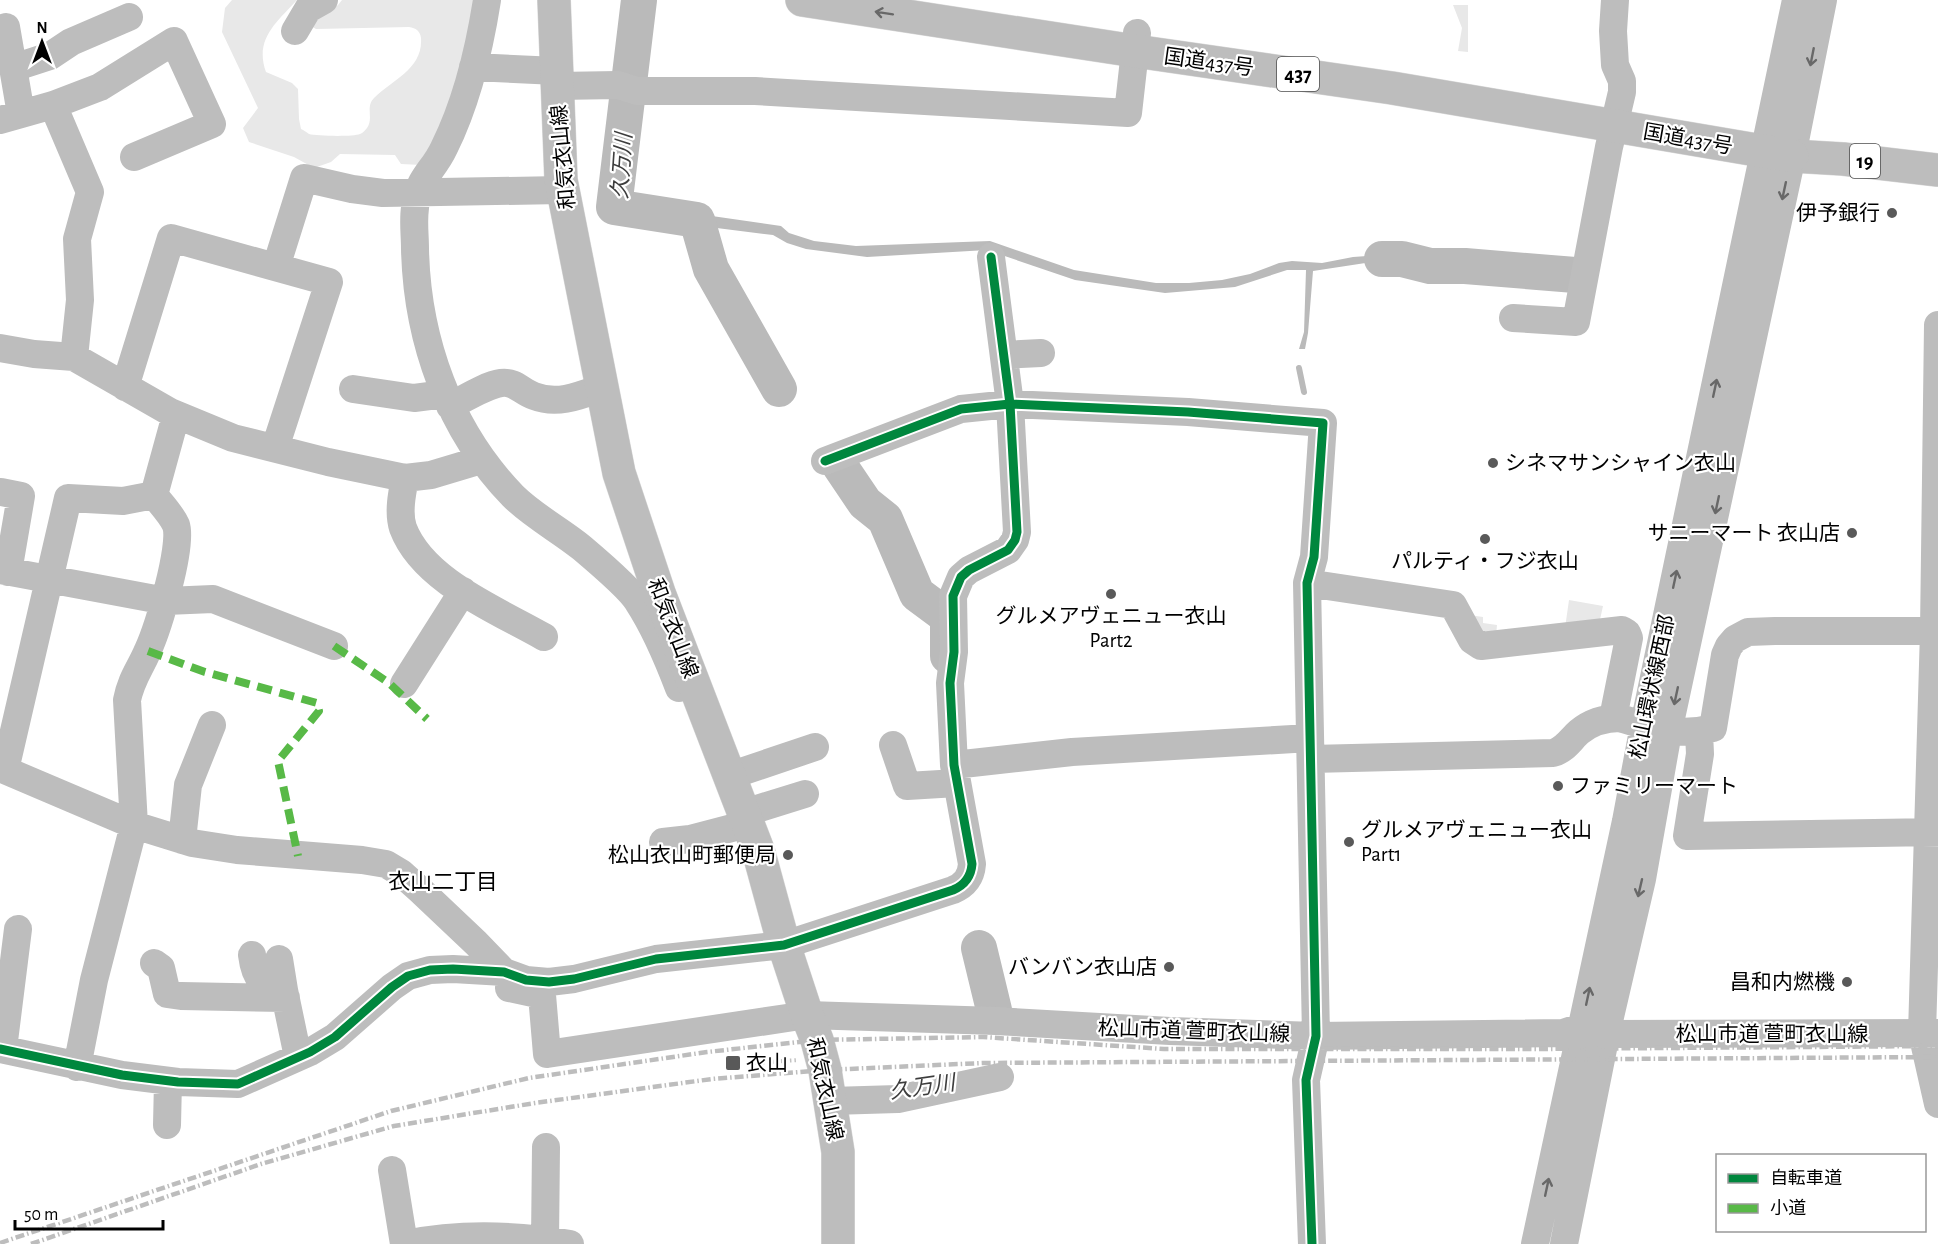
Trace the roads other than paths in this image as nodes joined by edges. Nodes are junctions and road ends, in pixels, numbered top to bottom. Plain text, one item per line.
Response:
1 (324, 0) edge
2 (487, 0) edge
3 (554, 0) edge
4 (802, 0) edge
5 (918, 0) edge
6 (1615, 0) edge
7 (1796, 0) edge
8 (1823, 0) edge
9 (128, 9) edge
10 (6, 27) dead end
11 (295, 31) dead end
12 (1136, 42) junction
13 (142, 61) junction
14 (13, 68) junction
15 (473, 68) junction
16 (557, 78) junction
17 (53, 105) junction
18 (1617, 116) junction
19 (11, 117) edge
20 (1781, 143) junction
21 (1938, 151) edge
22 (134, 157) dead end
23 (1938, 170) edge
24 (562, 190) junction
25 (416, 194) junction
26 (991, 257) dead end
27 (276, 267) junction
28 (1513, 318) dead end
29 (1938, 326) edge
30 (0, 348) edge
31 (1041, 353) dead end
32 (1004, 355) junction
33 (74, 357) junction
34 (125, 387) junction
35 (601, 388) junction
36 (353, 389) dead end
37 (448, 400) junction
38 (1010, 404) junction
39 (176, 414) junction
40 (275, 448) junction
41 (481, 460) junction
42 (825, 461) dead end
43 (405, 478) junction
44 (1, 492) edge
45 (154, 495) junction
46 (1936, 549) edge
47 (4, 571) edge
48 (47, 579) junction
49 (1307, 583) junction
50 (463, 591) junction
51 (166, 601) junction
52 (1936, 635) edge
53 (544, 637) dead end
54 (334, 646) dead end
55 (404, 684) dead end
56 (1613, 718) junction
57 (212, 725) dead end
58 (1656, 728) junction
59 (1699, 732) junction
60 (893, 745) dead end
61 (815, 747) dead end
62 (1311, 748) junction
63 (2, 769) edge
64 (955, 774) junction
65 (729, 776) junction
66 (805, 794) dead end
67 (738, 820) junction
68 (134, 825) junction
69 (1932, 832) edge
70 (182, 840) junction
71 (663, 842) dead end
72 (18, 929) dead end
73 (784, 945) junction
74 (266, 957) dead end
75 (154, 963) dead end
76 (504, 972) junction
77 (285, 994) junction
78 (807, 1015) junction
79 (1594, 1031) junction
80 (1930, 1033) edge
81 (1316, 1036) junction
82 (2, 1049) edge
83 (298, 1057) junction
84 (77, 1067) junction
85 (1000, 1077) dead end
86 (168, 1081) junction
87 (831, 1101) junction
88 (1938, 1104) edge
89 (167, 1125) dead end
90 (546, 1148) dead end
91 (392, 1170) dead end
92 (557, 1242) edge
93 (405, 1244) edge
94 (838, 1244) edge
95 (1312, 1244) edge
96 (1535, 1244) edge
97 (1564, 1244) edge

1 - 11 street
2 - 15 street
3 - 16 main road, 和気衣山線
12 -> 4 main road, 国道437号 / 437
5 - 12 main road, 国道437号 / 437
6 - 18 street
7 - 20 street
8 -> 20 street
9 - 13 street
9 - 14 street
10 - 14 street
12 - 16 street
12 - 18 main road, 国道437号 / 437
13 - 17 street
13 - 22 street
14 - 19 street
15 - 16 street
15 - 25 street
16 - 24 main road, 和気衣山線
17 - 19 street
17 - 33 street
18 - 20 main road, 国道437号 / 437
18 - 28 street
20 - 21 main road, 19
20 - 23 main road, 19
20 - 58 street, 松山環状線西部
24 - 25 street
24 - 35 main road, 和気衣山線
25 - 27 street
25 - 37 street
26 - 32 street
27 - 34 street
27 - 40 street
29 - 46 street
30 - 33 street
31 - 32 street
32 - 38 street
33 - 34 street
34 - 39 street
35 - 37 street
35 - 65 main road, 和気衣山線
36 - 37 street
37 - 41 street
38 - 42 street
38 - 49 street
38 - 64 street
39 - 40 street
39 - 45 street
40 - 43 street
41 - 43 street
41 - 67 street
43 - 50 street
44 - 47 street
45 - 48 street
45 - 51 street
46 - 52 street
47 - 48 street
48 - 51 street
48 - 63 street
49 - 56 street
49 - 62 street
50 - 53 street
50 - 55 street
51 - 54 street
51 - 68 street
52 - 59 street
52 - 69 street
56 - 58 street
56 - 62 street
57 - 70 street
58 - 59 street
58 - 79 street, 松山環状線西部
59 - 69 street
60 - 64 street
61 - 65 street
62 - 64 street
62 - 81 street
63 - 68 street
64 - 73 street
65 - 67 main road, 和気衣山線
66 - 67 street
67 - 71 street
67 - 73 main road, 和気衣山線
68 - 70 street
68 - 84 street
69 - 80 street
70 - 76 street
72 - 82 street
73 - 76 street
73 - 78 main road, 和気衣山線
74 - 77 street
75 - 77 street
76 - 78 street, 松山市道 萱町衣山線
76 - 83 street
77 - 83 street
78 - 81 street, 松山市道 萱町衣山線
78 - 87 main road, 和気衣山線
79 - 80 street, 松山市道 萱町衣山線
79 - 81 street, 松山市道 萱町衣山線
96 -> 79 street, 松山環状線西部
79 - 97 street, 松山環状線西部
80 - 88 street
81 - 95 street
82 - 84 street
83 - 86 street
84 - 86 street
85 - 87 street
86 - 89 street
87 - 94 main road, 和気衣山線
90 - 92 street
91 - 93 street
92 - 93 street

